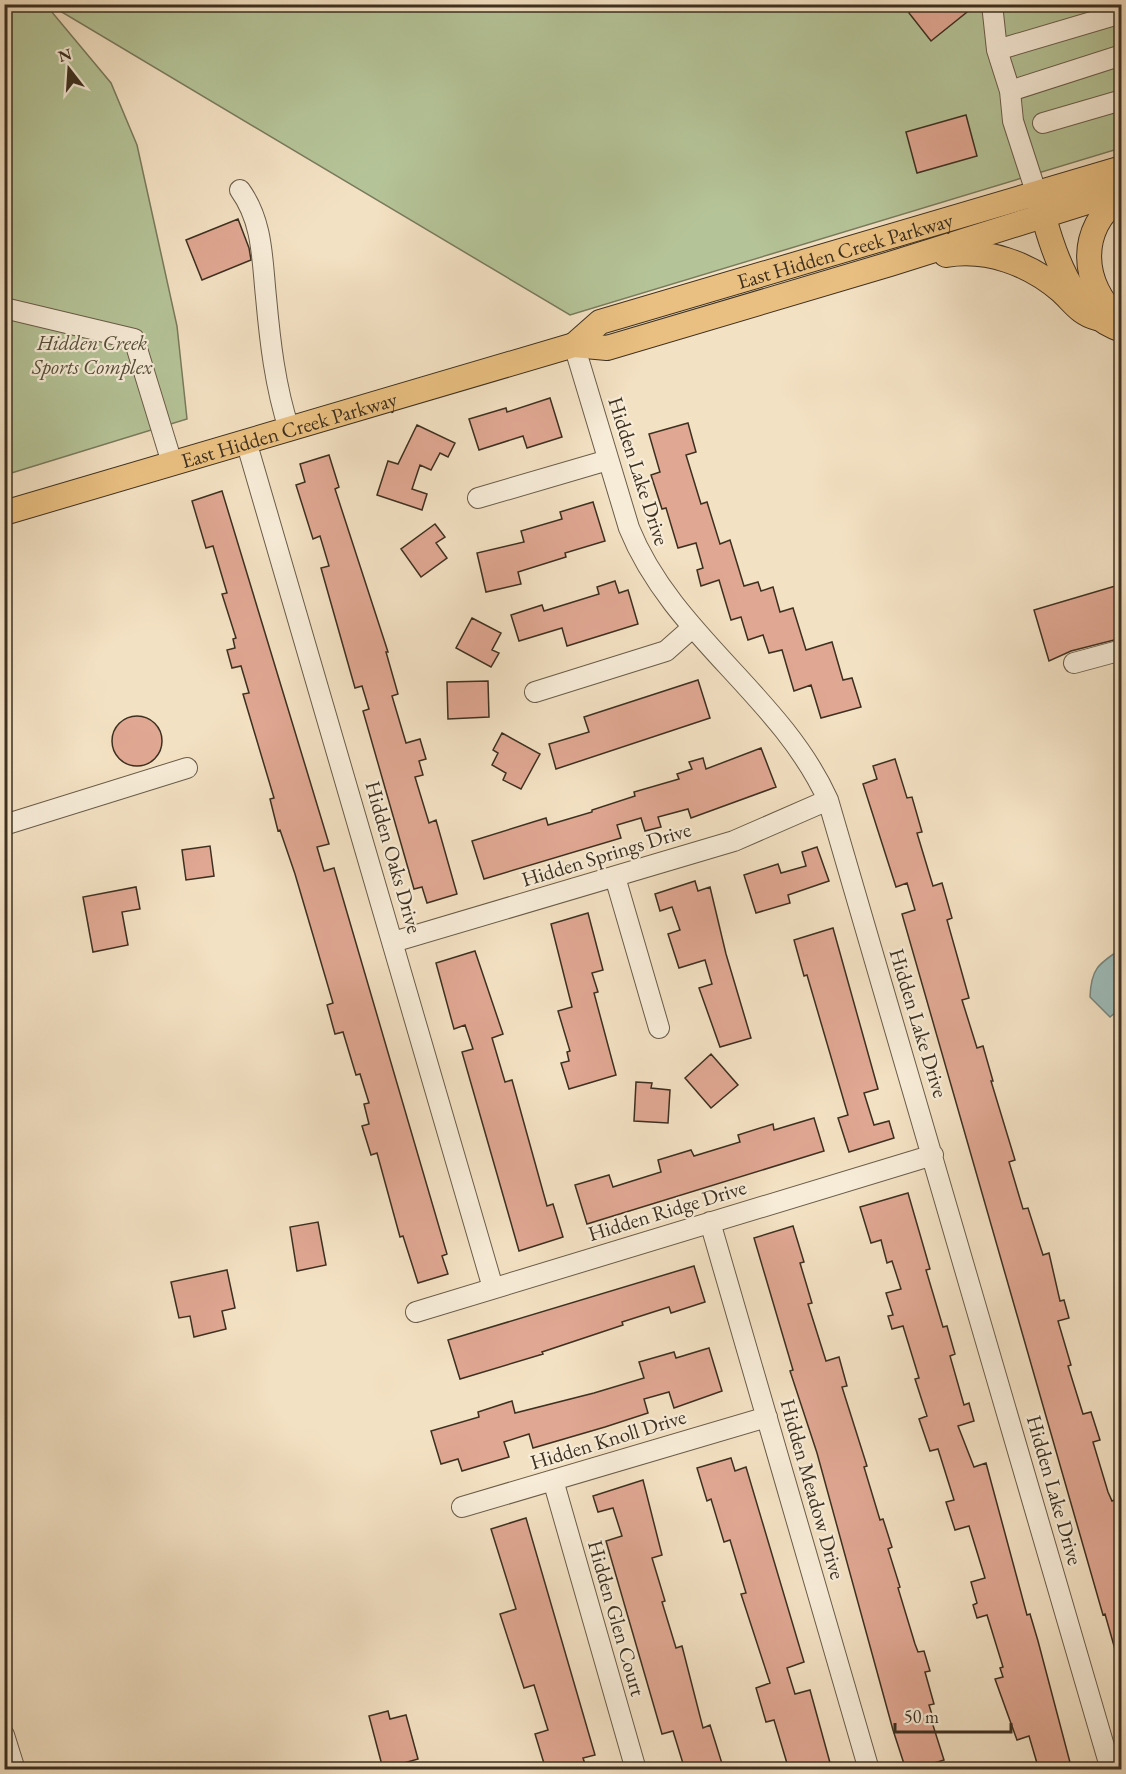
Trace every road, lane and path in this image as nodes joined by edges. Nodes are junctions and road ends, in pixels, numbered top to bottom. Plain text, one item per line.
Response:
1 (996, 5) edge
2 (1122, 13) edge
3 (997, 50) junction
4 (1122, 55) edge
5 (1010, 91) junction
6 (1122, 100) edge
7 (1043, 123) dead end
8 (1122, 168) edge
9 (240, 190) dead end
10 (1122, 191) edge
11 (1036, 192) junction
12 (1122, 196) edge
13 (1043, 216) junction
14 (890, 264) junction
15 (4, 308) edge
16 (1097, 318) junction
17 (1122, 322) edge
18 (1122, 330) edge
19 (574, 345) junction
20 (289, 429) junction
21 (246, 441) junction
22 (608, 459) junction
23 (172, 463) junction
24 (478, 498) dead end
25 (4, 513) edge
26 (692, 628) junction
27 (1122, 650) edge
28 (1074, 663) dead end
29 (535, 692) dead end
30 (187, 768) dead end
31 (828, 800) junction
32 (4, 825) edge
33 (615, 877) junction
34 (393, 942) junction
35 (659, 1028) dead end
36 (933, 1155) junction
37 (710, 1222) junction
38 (493, 1288) junction
39 (416, 1312) dead end
40 (767, 1417) junction
41 (553, 1480) junction
42 (462, 1507) dead end
43 (4, 1735) edge
44 (11, 1764) edge
45 (636, 1770) edge
46 (869, 1770) edge
47 (1111, 1770) edge

1 - 3 street
2 - 3 street
3 - 5 street
4 - 5 street
5 - 11 street
6 - 7 street
8 - 11 main road, East Hidden Creek Parkway
9 - 20 street
10 - 13 main road, East Hidden Creek Parkway
11 - 13 main road
11 - 19 main road, East Hidden Creek Parkway
12 - 17 main road
13 - 14 main road, East Hidden Creek Parkway
13 - 16 main road
14 - 16 main road
14 - 19 main road, East Hidden Creek Parkway
15 - 23 street
16 - 18 main road
19 - 20 main road, East Hidden Creek Parkway
19 - 22 street, Hidden Lake Drive
20 - 21 main road, East Hidden Creek Parkway
21 - 23 main road, East Hidden Creek Parkway
21 - 34 street, Hidden Oaks Drive
22 - 24 street
22 - 26 street, Hidden Lake Drive
23 - 25 main road, East Hidden Creek Parkway
26 - 29 street
26 - 31 street, Hidden Lake Drive
27 - 28 street
30 - 32 street
31 - 33 street, Hidden Springs Drive
31 - 36 street, Hidden Lake Drive
33 - 34 street, Hidden Springs Drive
33 - 35 street
34 - 38 street, Hidden Oaks Drive
36 - 37 street, Hidden Ridge Drive
36 - 47 street, Hidden Lake Drive
37 - 38 street, Hidden Ridge Drive
37 - 40 street, Hidden Meadow Drive
38 - 39 street, Hidden Ridge Drive
40 - 41 street, Hidden Knoll Drive
40 - 46 street, Hidden Meadow Drive
41 - 42 street, Hidden Knoll Drive
41 - 45 street, Hidden Glen Court
43 - 44 street

